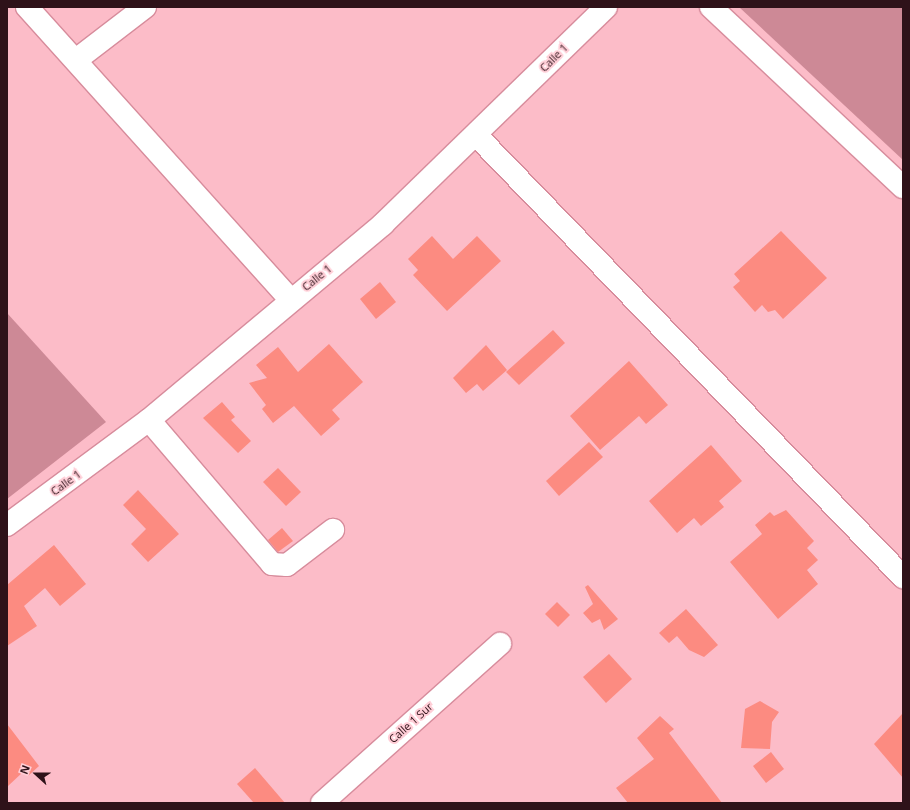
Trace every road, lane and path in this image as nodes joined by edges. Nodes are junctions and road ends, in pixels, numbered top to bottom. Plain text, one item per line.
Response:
1 (27, 7) edge
2 (145, 7) edge
3 (606, 7) edge
4 (711, 7) edge
5 (76, 60) junction
6 (476, 135) junction
7 (903, 187) edge
8 (291, 300) junction
9 (148, 420) junction
10 (7, 525) edge
11 (333, 530) dead end
12 (903, 577) edge
13 (500, 644) dead end
14 (322, 803) edge

1 - 5 street
2 - 5 street
3 - 6 street, Calle 1
4 - 7 street
5 - 8 street
6 - 8 street, Calle 1
6 - 12 street
8 - 9 street, Calle 1
9 - 10 street, Calle 1
9 - 11 street
13 - 14 street, Calle 1 Sur

